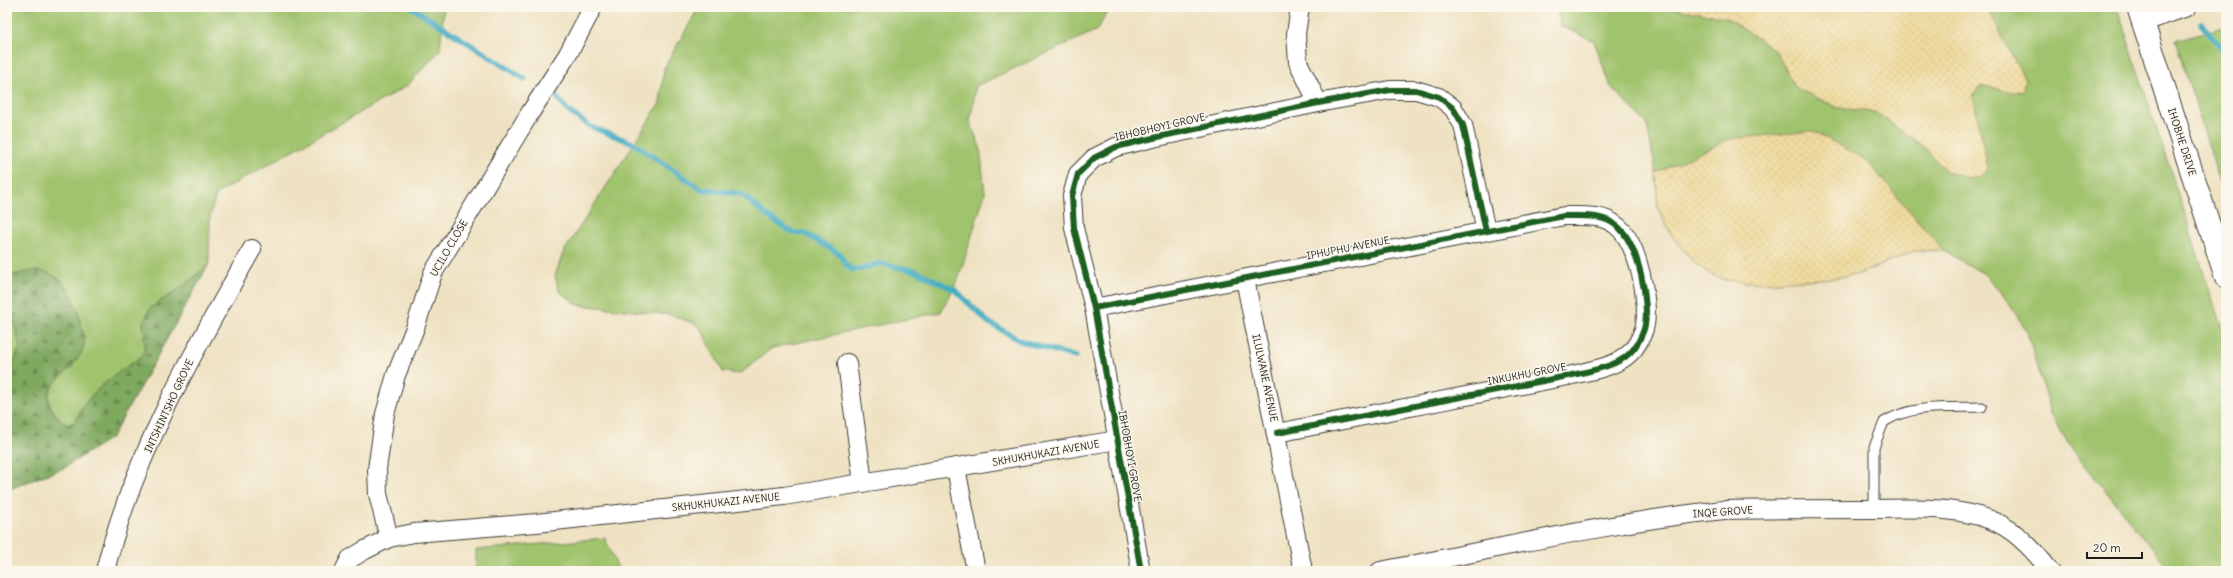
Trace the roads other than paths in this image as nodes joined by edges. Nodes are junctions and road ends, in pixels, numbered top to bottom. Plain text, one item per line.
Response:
1 (593, 7) edge
2 (1300, 7) edge
3 (2187, 7) edge
4 (2141, 14) edge
5 (1318, 103) junction
6 (1606, 219) joint
7 (1486, 231) junction
8 (252, 249) dead end
9 (2226, 277) edge
10 (1245, 279) junction
11 (1094, 308) junction
12 (847, 363) dead end
13 (1982, 407) dead end
14 (1277, 433) junction
15 (1117, 440) junction
16 (956, 468) junction
17 (863, 483) junction
18 (1874, 509) junction
19 (389, 538) junction
20 (105, 571) edge
21 (344, 571) edge
22 (976, 571) edge
23 (1141, 571) edge
24 (1303, 571) edge
25 (1380, 571) edge
26 (2050, 571) edge

1 - 19 street, UCILO CLOSE
2 - 5 street
3 - 4 street
4 - 9 street, IHOBHE DRIVE
5 - 7 street, IBHOBHOYI GROVE
5 - 11 street, IBHOBHOYI GROVE
6 - 7 street, IPHUPHU AVENUE
6 - 14 street, INKUKHU GROVE
7 - 10 street, IPHUPHU AVENUE
8 - 20 street, INTSHINTSHO GROVE
10 - 11 street, IPHUPHU AVENUE
10 - 14 street, ILULWANE AVENUE
11 - 15 street, IBHOBHOYI GROVE
12 - 17 street
13 - 18 lane
14 - 24 street, ILULWANE AVENUE
15 - 16 street, SKHUKHUKAZI AVENUE
15 - 23 street, IBHOBHOYI GROVE
16 - 17 street, SKHUKHUKAZI AVENUE
16 - 22 street
17 - 19 street, SKHUKHUKAZI AVENUE
18 - 25 street, INQE GROVE
18 - 26 street, INQE GROVE
19 - 21 street, SKHUKHUKAZI AVENUE

